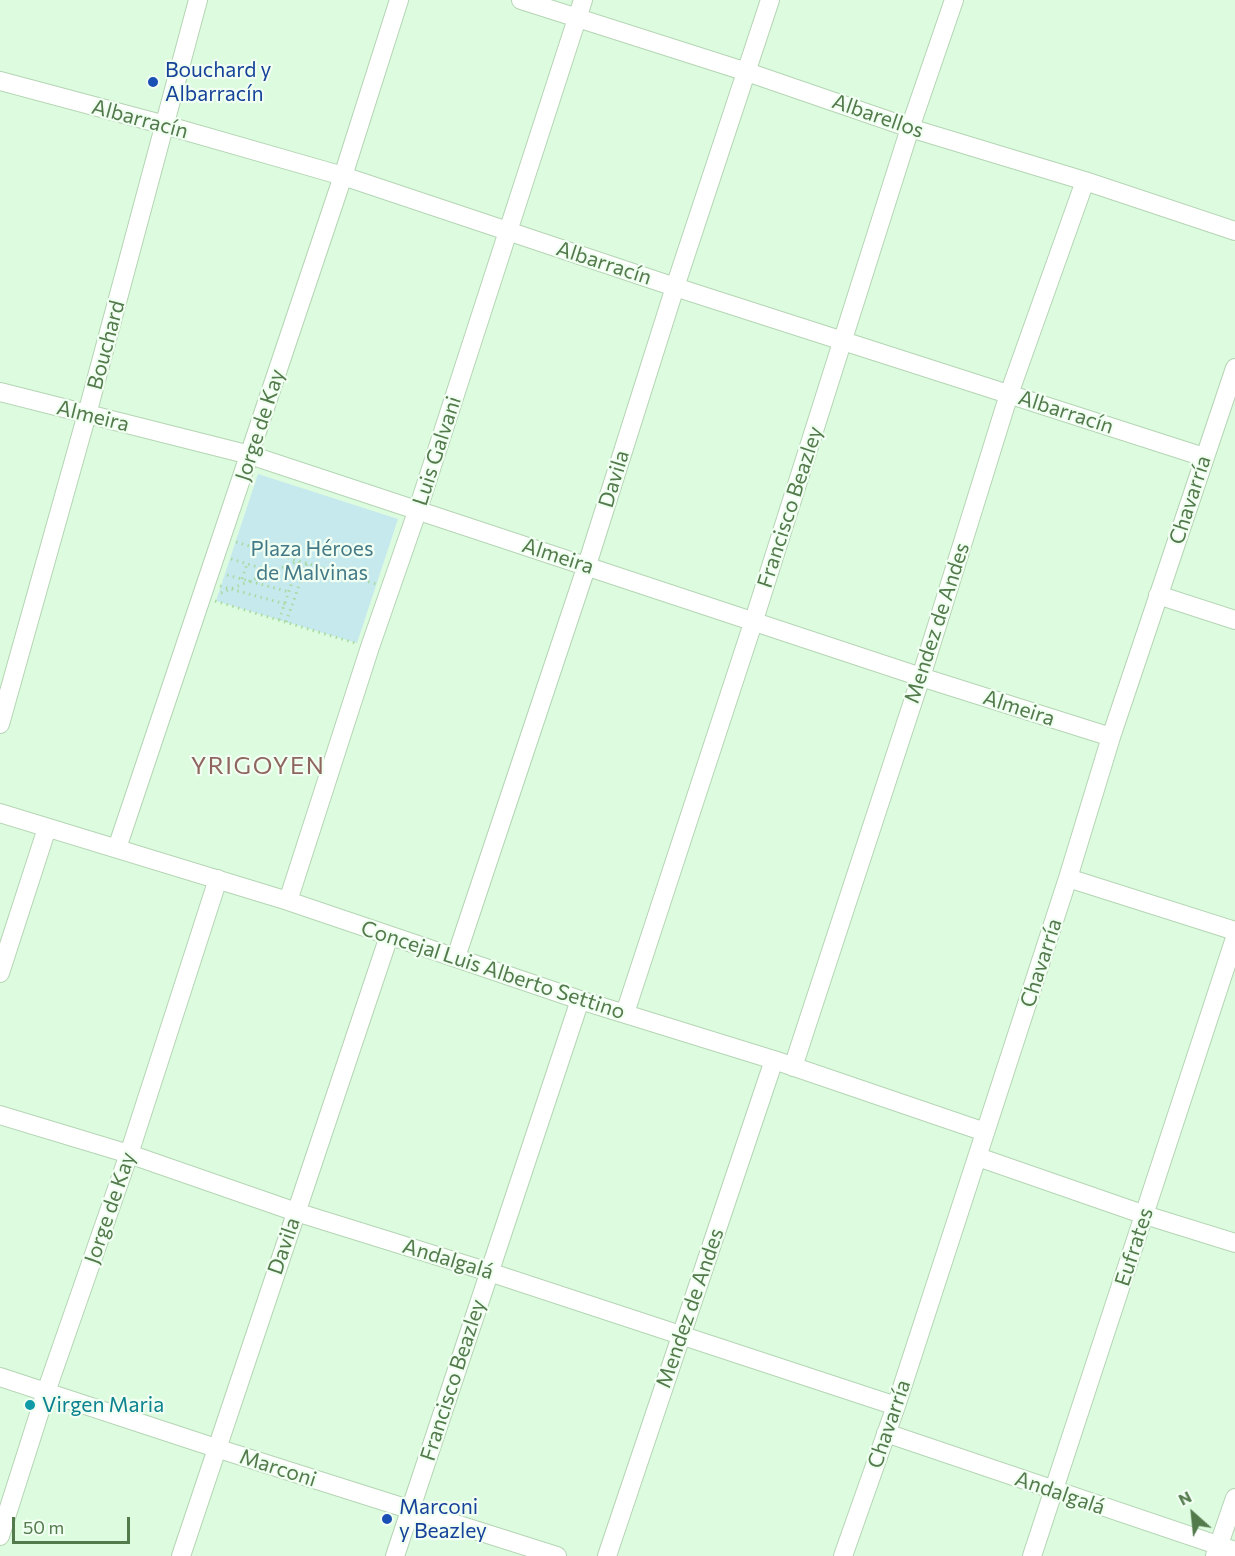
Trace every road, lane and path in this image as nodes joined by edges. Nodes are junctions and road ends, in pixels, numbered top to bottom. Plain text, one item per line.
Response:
1 (198, 0) edge
2 (399, 0) edge
3 (521, 0) edge
4 (583, 0) edge
5 (770, 0) edge
6 (954, 0) edge
7 (577, 18) junction
8 (747, 72) junction
9 (0, 81) edge
10 (165, 125) junction
11 (910, 128) junction
12 (343, 176) junction
13 (1085, 181) junction
14 (1235, 231) edge
15 (508, 232) junction
16 (675, 286) junction
17 (843, 341) junction
18 (1235, 368) edge
19 (0, 392) edge
20 (1010, 394) junction
21 (87, 414) junction
22 (250, 455) junction
23 (1204, 457) junction
24 (418, 509) junction
25 (299, 561) junction
26 (307, 563) junction
27 (247, 564) junction
28 (587, 565) junction
29 (273, 572) junction
30 (211, 573) junction
31 (242, 579) junction
32 (250, 581) junction
33 (390, 588) junction
34 (230, 589) junction
35 (289, 592) junction
36 (1158, 595) junction
37 (285, 603) junction
38 (279, 620) junction
39 (754, 620) junction
40 (1235, 620) edge
41 (286, 622) junction
42 (370, 647) junction
43 (921, 677) junction
44 (0, 724) edge
45 (1111, 737) junction
46 (0, 813) edge
47 (47, 828) junction
48 (117, 848) junction
49 (1068, 878) junction
50 (218, 879) junction
51 (288, 901) junction
52 (1235, 931) edge
53 (389, 936) junction
54 (1235, 938) edge
55 (456, 957) junction
56 (0, 973) edge
57 (580, 1000) junction
58 (625, 1013) junction
59 (774, 1060) junction
60 (793, 1067) junction
61 (0, 1115) edge
62 (985, 1132) junction
63 (129, 1154) junction
64 (978, 1157) junction
65 (296, 1212) junction
66 (1145, 1215) junction
67 (1235, 1243) edge
68 (489, 1272) junction
69 (680, 1336) junction
70 (0, 1377) edge
71 (46, 1392) junction
72 (896, 1406) junction
73 (886, 1433) junction
74 (216, 1448) junction
75 (1054, 1491) junction
76 (1235, 1498) edge
77 (410, 1510) junction
78 (0, 1536) edge
79 (1223, 1551) edge
80 (181, 1556) edge
81 (395, 1556) edge
82 (557, 1556) edge
83 (607, 1556) edge
84 (843, 1556) edge
85 (1032, 1556) edge

1 - 10 street, Bouchard
2 - 12 street, Jorge de Kay
3 - 7 street, Albarellos
4 - 7 street, Luis Galvani
5 - 8 street, Davila
6 - 11 street, Francisco Beazley
7 - 8 street, Albarellos
7 - 15 street, Luis Galvani
8 - 11 street, Albarellos
8 - 16 street, Davila
9 - 10 street, Albarracín
10 - 12 street, Albarracín
10 - 21 street, Bouchard
11 - 13 street, Albarellos
11 - 17 street, Francisco Beazley
12 - 15 street, Albarracín
12 - 22 street, Jorge de Kay
13 - 14 street, Albarellos
13 - 20 street, Mendez de Andes
15 - 16 street, Albarracín
15 - 24 street, Luis Galvani
16 - 17 street, Albarracín
16 - 28 street, Davila
17 - 20 street, Albarracín
17 - 39 street, Francisco Beazley
18 - 23 street, Chavarría
19 - 21 street, Almeira
20 - 23 street, Albarracín
20 - 43 street, Mendez de Andes
21 - 22 street, Almeira
21 - 44 street, Bouchard
22 - 24 street, Almeira
22 - 30 street, Jorge de Kay
23 - 36 street, Chavarría
24 - 28 street, Almeira
24 - 33 street, Luis Galvani
25 - 26 path
25 - 29 path
25 - 30 path
25 - 35 path
26 - 33 path
26 - 41 path
27 - 29 path
27 - 30 path
27 - 31 path
28 - 39 street, Almeira
28 - 55 street, Davila
29 - 32 path
30 - 31 path
30 - 34 path
30 - 34 path
30 - 38 path
30 - 48 street, Jorge de Kay
31 - 32 path
32 - 34 path
32 - 35 path
33 - 42 street, Luis Galvani
34 - 37 path
35 - 37 path
36 - 40 street
36 - 45 street, Chavarría
37 - 38 path
38 - 41 path
39 - 43 street, Almeira
39 - 58 street, Francisco Beazley
41 - 42 path
42 - 51 street, Luis Galvani
43 - 45 street, Almeira
43 - 60 street, Mendez de Andes
45 - 49 street, Chavarría
46 - 47 street, Concejal Luis Alberto Settino
47 - 48 street, Concejal Luis Alberto Settino
47 - 56 street
48 - 50 street, Concejal Luis Alberto Settino
49 - 52 street
49 - 62 street, Chavarría
50 - 51 street, Concejal Luis Alberto Settino
50 - 63 street, Jorge de Kay
51 - 53 street, Concejal Luis Alberto Settino
53 - 55 street, Concejal Luis Alberto Settino
53 - 65 street, Davila
54 - 66 street, Eufrates
55 - 57 street, Concejal Luis Alberto Settino
57 - 58 street, Concejal Luis Alberto Settino
57 - 68 street, Francisco Beazley
58 - 59 street, Concejal Luis Alberto Settino
59 - 60 street, Concejal Luis Alberto Settino
59 - 69 street, Mendez de Andes
60 - 62 street, Concejal Luis Alberto Settino
61 - 63 street, Andalgalá
62 - 64 street, Chavarría
63 - 65 street, Andalgalá
63 - 71 street, Jorge de Kay
64 - 66 street
64 - 72 street, Chavarría
65 - 68 street, Andalgalá
65 - 74 street, Davila
66 - 67 street
66 - 75 street, Eufrates
68 - 69 street, Andalgalá
68 - 77 street, Francisco Beazley
69 - 72 street, Andalgalá
69 - 83 street, Mendez de Andes
70 - 71 street, Marconi
71 - 74 street, Marconi
71 - 78 street, Jorge de Kay
72 - 73 street, Chavarría
73 - 75 street, Andalgalá
73 - 84 street, Chavarría
74 - 77 street, Marconi
74 - 80 street, Davila
75 - 79 street, Andalgalá
75 - 85 street, Eufrates
76 - 79 street
77 - 81 street, Francisco Beazley
77 - 82 street, Marconi

